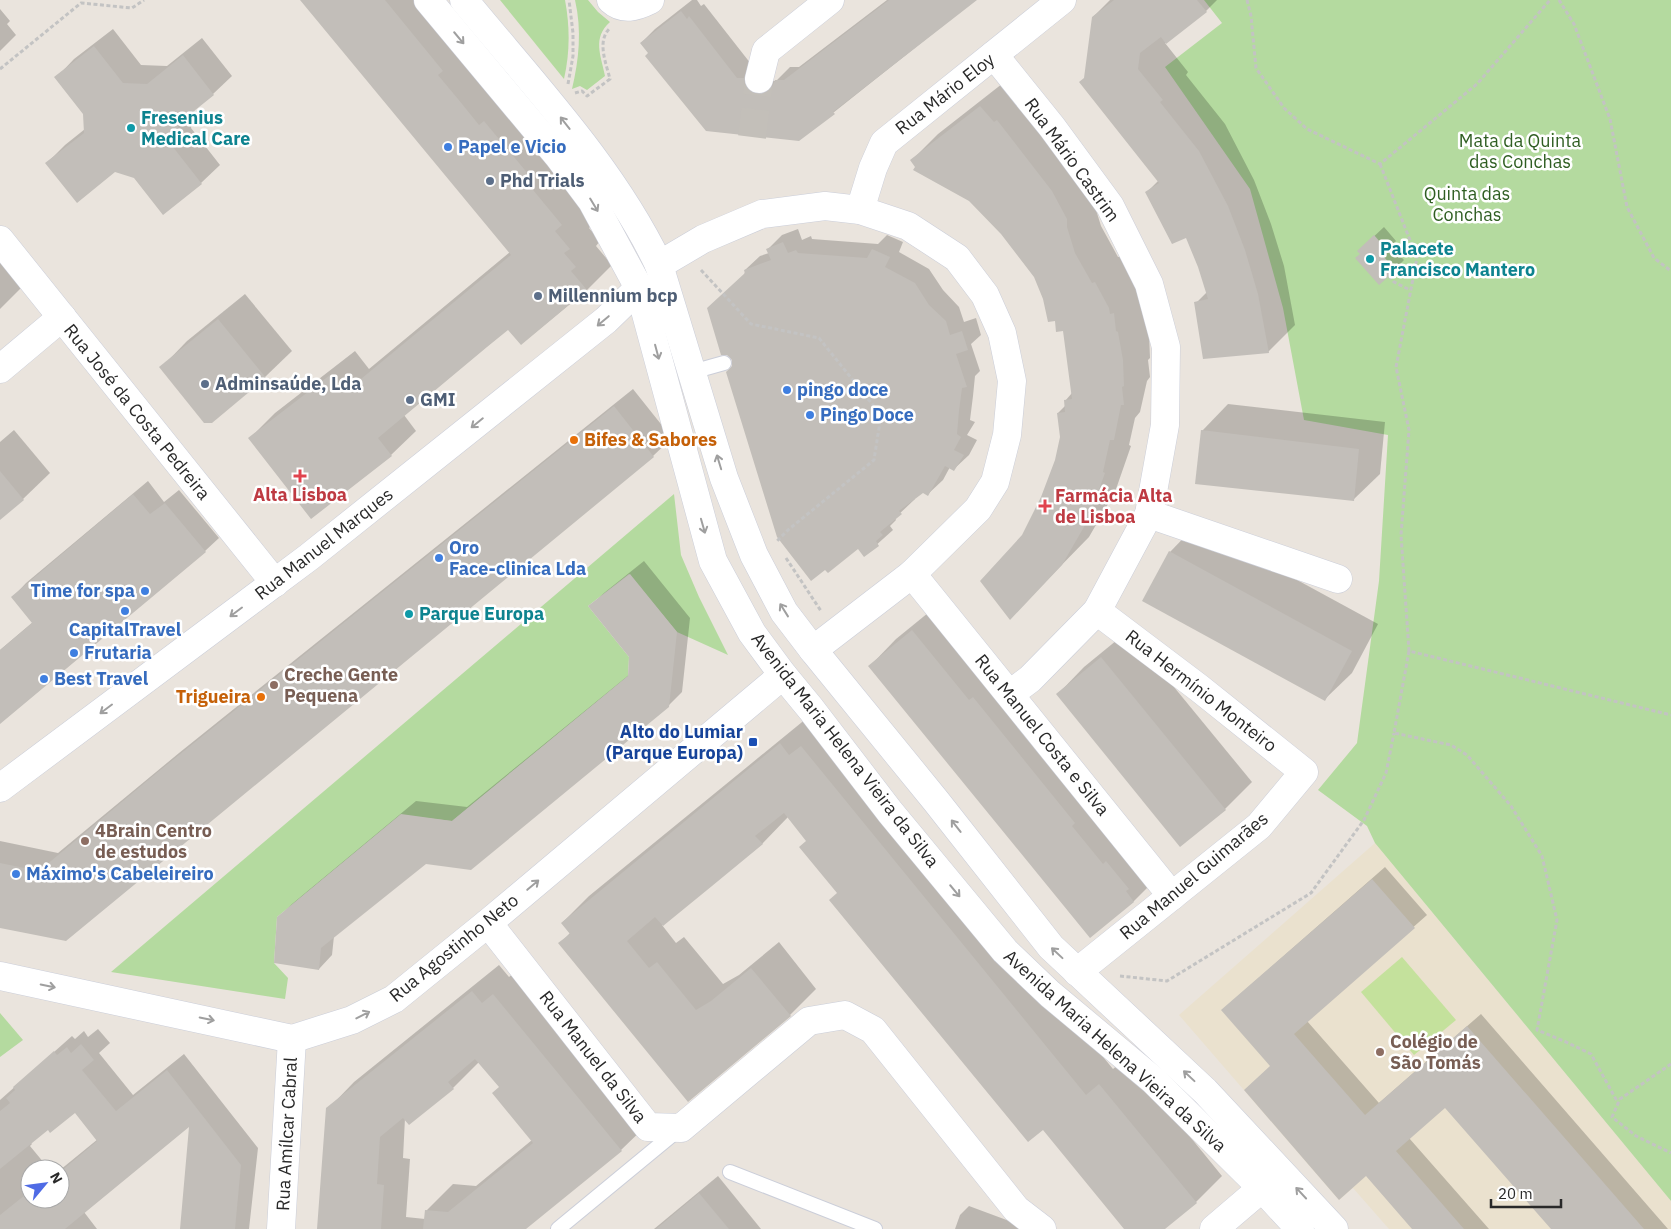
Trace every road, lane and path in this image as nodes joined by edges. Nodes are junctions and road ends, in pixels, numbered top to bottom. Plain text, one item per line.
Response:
1 (144, 0) edge
2 (428, 0) edge
3 (464, 0) edge
4 (569, 0) edge
5 (650, 0) edge
6 (830, 0) edge
7 (1062, 0) edge
8 (1247, 0) edge
9 (1550, 0) edge
10 (1559, 0) edge
11 (612, 13) edge
12 (994, 56) junction
13 (0, 69) edge
14 (569, 79) dead end
15 (758, 79) tunnel mouth
16 (572, 94) dead end
17 (1380, 164) junction
18 (860, 210) junction
19 (0, 240) edge
20 (659, 266) junction
21 (1671, 271) edge
22 (1389, 276) dead end
23 (709, 279) dead end
24 (639, 288) junction
25 (1410, 290) junction
26 (62, 318) junction
27 (724, 363) dead end
28 (0, 369) edge
29 (692, 372) junction
30 (1149, 514) junction
31 (780, 549) dead end
32 (786, 556) dead end
33 (912, 574) junction
34 (1338, 579) dead end
35 (275, 583) junction
36 (1097, 611) junction
37 (835, 632) junction
38 (813, 650) junction
39 (1409, 651) junction
40 (782, 675) junction
41 (1010, 694) junction
42 (1671, 715) edge
43 (1394, 733) junction
44 (1304, 772) joint
45 (0, 788) edge
46 (1172, 896) junction
47 (488, 923) junction
48 (1077, 972) junction
49 (0, 976) edge
50 (292, 1039) junction
51 (1671, 1064) edge
52 (1618, 1103) junction
53 (681, 1128) junction
54 (1671, 1154) edge
55 (730, 1172) dead end
56 (1262, 1188) junction
57 (281, 1229) edge
58 (558, 1229) edge
59 (875, 1229) edge
60 (1042, 1229) edge
61 (1214, 1229) edge
62 (1300, 1229) edge
63 (1334, 1229) edge

1 - 13 path
2 -> 24 street, Avenida Maria Helena Vieira da Silva
20 -> 3 street, Avenida Maria Helena Vieira da Silva
4 - 14 path
5 - 11 street
6 - 15 street
7 - 12 street, Rua Mário Eloy
8 - 17 path
9 - 17 path
10 - 21 path
11 - 16 path
12 - 18 street, Rua Mário Eloy
12 - 30 street, Rua Mário Castrim
17 - 25 path
18 - 20 street, Rua Manuel Marques
18 - 33 street, Rua Agostinho Neto
19 - 26 street, Rua José da Costa Pedreira
20 - 24 street, Rua Manuel Marques
20 - 29 street, Avenida Maria Helena Vieira da Silva
22 - 25 path
23 - 31 path
24 -> 35 street, Rua Manuel Marques
24 -> 40 street, Avenida Maria Helena Vieira da Silva
25 - 39 path
26 - 28 street
26 - 35 street, Rua José da Costa Pedreira
27 - 29 lane
38 -> 29 street, Avenida Maria Helena Vieira da Silva
30 - 34 street
30 - 36 street, Rua Mário Castrim
32 - 37 path
33 - 37 street, Rua Agostinho Neto
33 - 41 street, Rua Manuel Costa e Silva
35 -> 45 street, Rua Manuel Marques
36 - 41 street, Rua Mário Castrim
36 - 44 street, Rua Hermínio Monteiro
37 - 38 street, Rua Agostinho Neto
38 - 40 street, Rua Agostinho Neto
48 -> 38 street, Avenida Maria Helena Vieira da Silva
39 - 42 path
39 - 43 path
47 -> 40 street, Rua Agostinho Neto
40 -> 56 street, Avenida Maria Helena Vieira da Silva
41 - 46 street, Rua Manuel Costa e Silva
43 - 48 path
43 - 52 path
44 - 46 street, Rua Manuel Guimarães
46 - 48 street, Rua Manuel Guimarães
50 -> 47 street, Rua Agostinho Neto
47 - 53 street, Rua Manuel da Silva
63 -> 48 street, Avenida Maria Helena Vieira da Silva
49 -> 50 street, Rua Agostinho Neto
50 - 57 street, Rua Amílcar Cabral
51 - 52 path
52 - 54 path
53 - 58 lane
53 - 60 street
55 - 59 lane
56 - 61 street
56 - 62 street, Avenida Maria Helena Vieira da Silva

